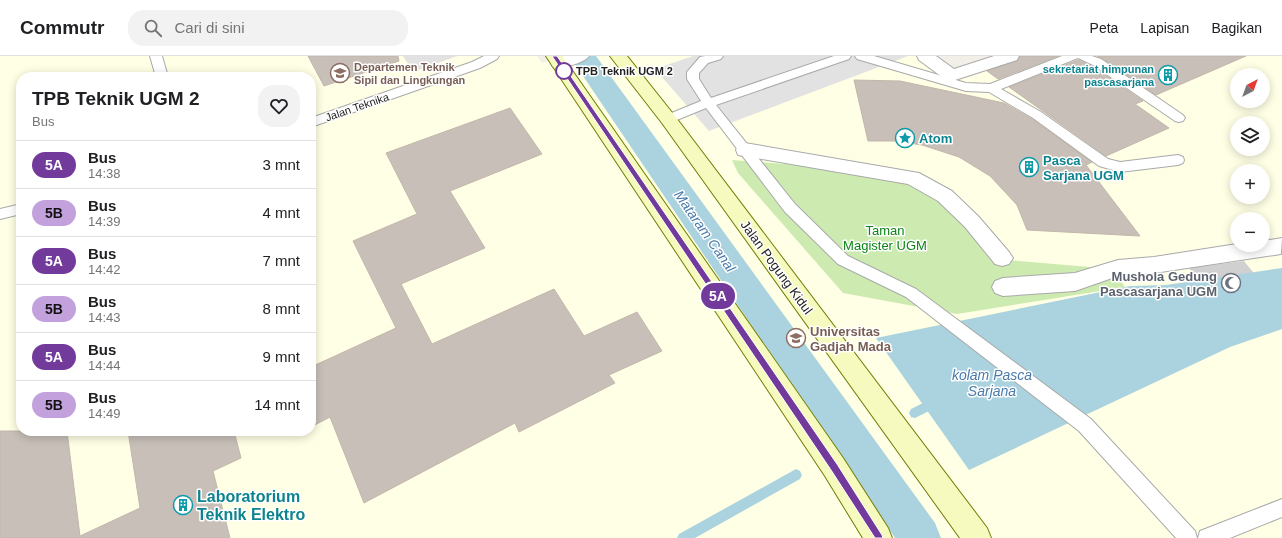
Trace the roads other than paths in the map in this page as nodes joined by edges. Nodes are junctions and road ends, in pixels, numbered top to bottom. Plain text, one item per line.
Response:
1 (156, 56) edge
2 (493, 56) edge
3 (618, 56) edge
4 (717, 56) edge
5 (845, 56) edge
6 (861, 56) edge
7 (925, 56) edge
8 (1011, 56) edge
9 (1073, 56) edge
10 (1082, 56) edge
11 (566, 59) edge
12 (161, 72) edge
13 (991, 88) junction
14 (708, 103) junction
15 (1179, 118) dead end
16 (668, 119) junction
17 (316, 121) edge
18 (745, 150) junction
19 (1178, 160) dead end
20 (16, 210) edge
21 (0, 214) edge
22 (1281, 246) edge
23 (1002, 258) dead end
24 (1003, 288) dead end
25 (1282, 508) edge
26 (878, 538) edge
27 (977, 538) edge
28 (1188, 538) edge
29 (1207, 538) edge

1 - 12 lane
2 - 17 lane, Jalan Teknika
3 - 16 main road, Jalan Pogung Kidul
4 - 14 lane
5 - 14 lane
6 - 13 lane
7 - 8 street
9 - 13 lane
10 - 15 lane
11 - 26 main road
13 - 19 lane
14 - 16 lane
14 - 18 lane
16 - 27 main road, Jalan Pogung Kidul
18 - 23 street
18 - 28 lane
20 - 21 lane
22 - 24 street
25 - 29 lane

